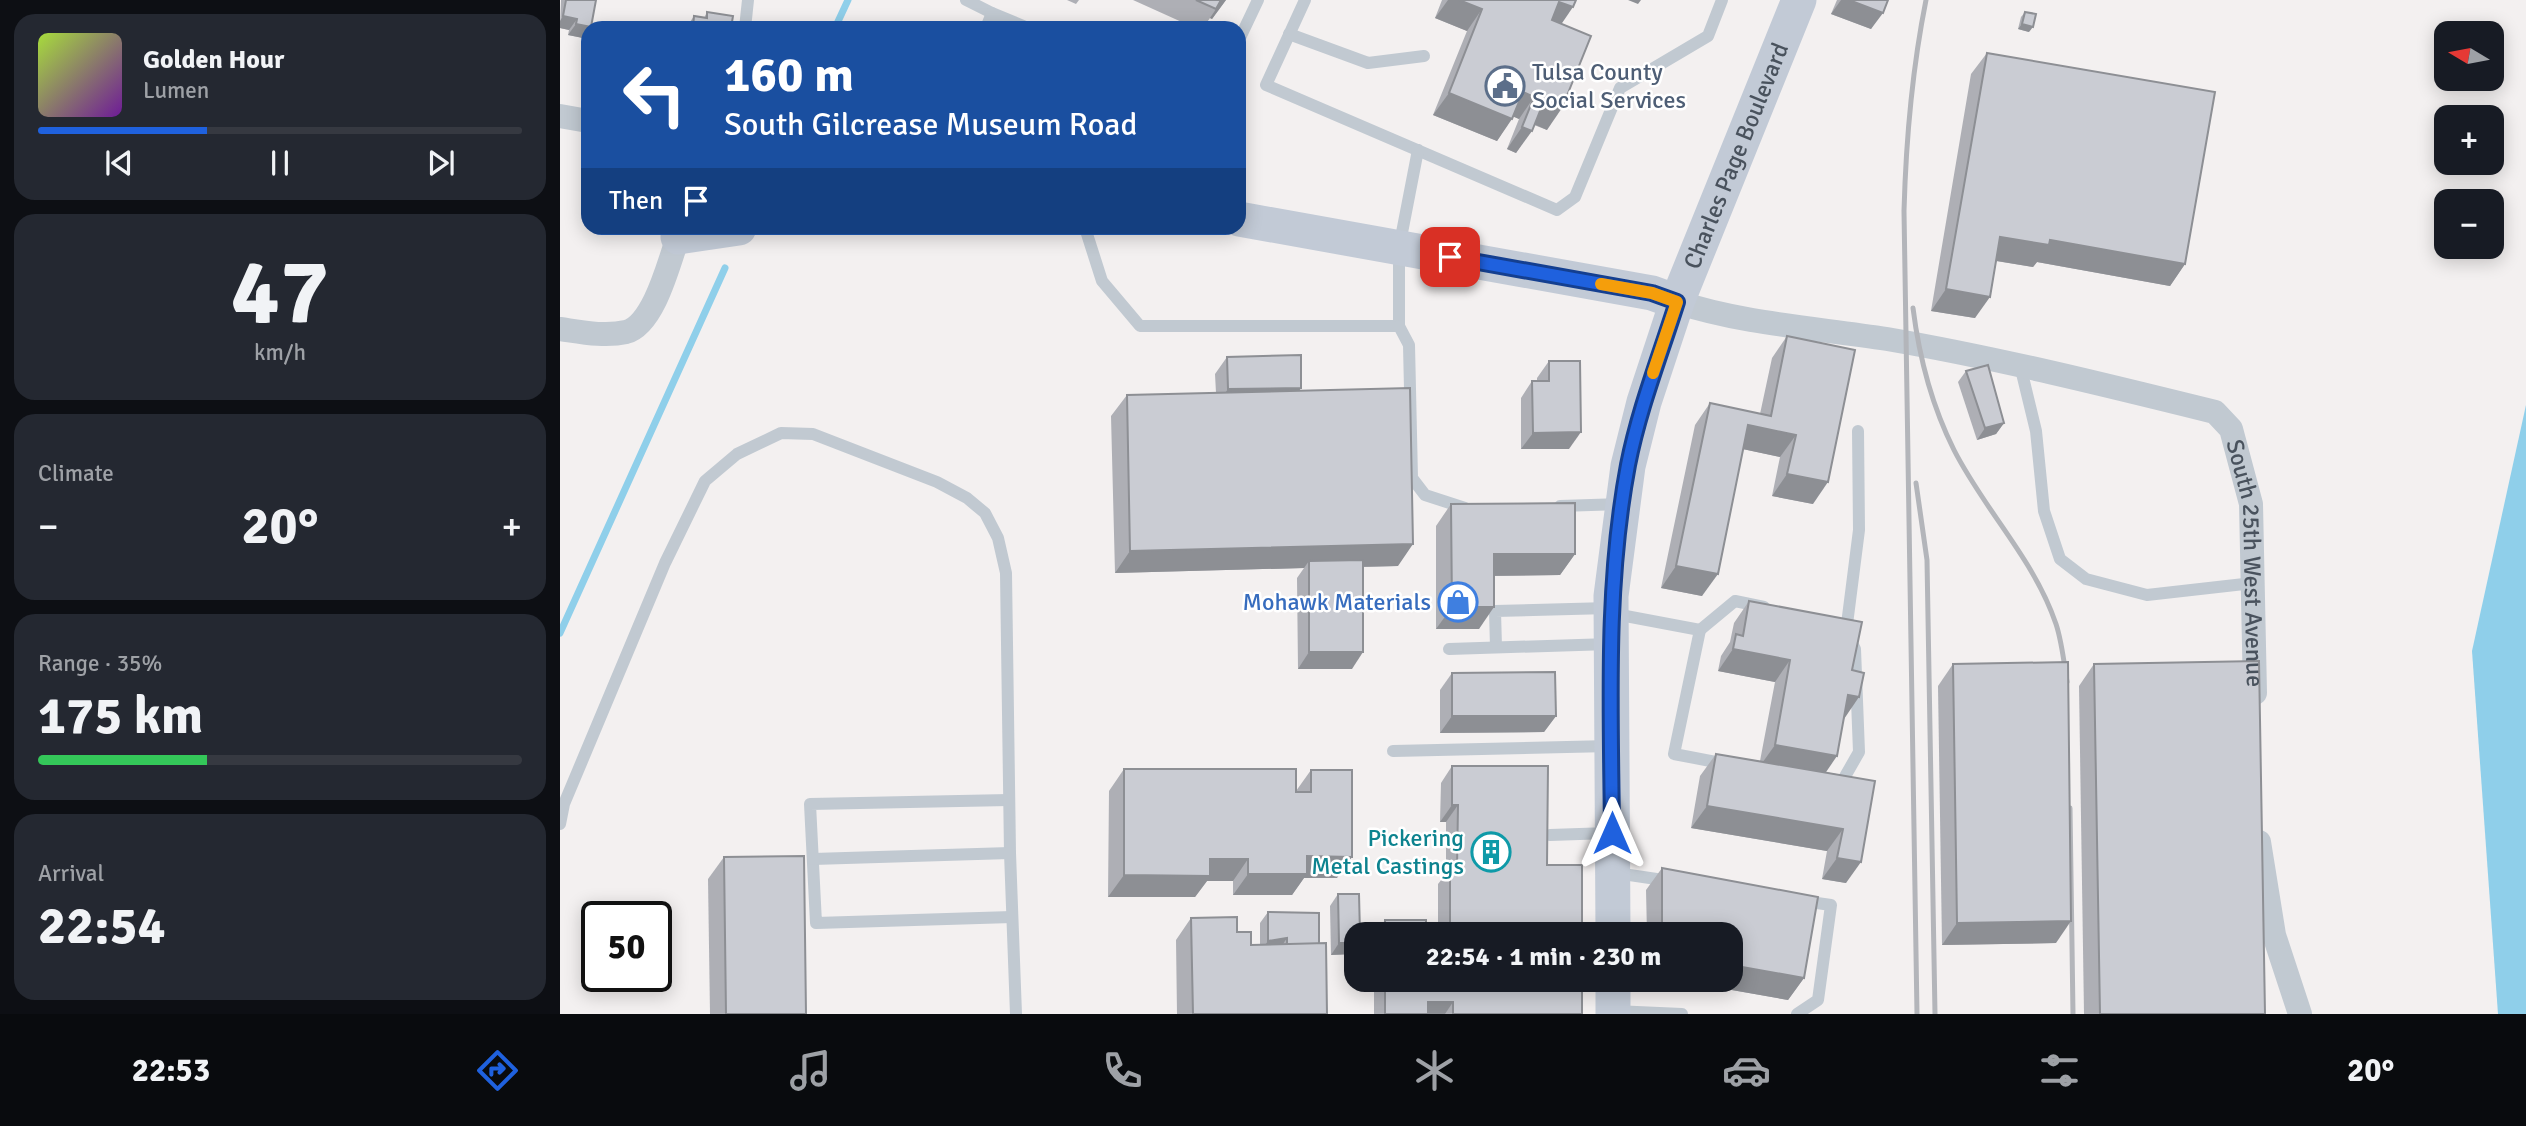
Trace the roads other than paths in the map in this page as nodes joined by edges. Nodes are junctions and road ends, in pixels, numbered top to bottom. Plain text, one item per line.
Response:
1 (748, 0) edge
2 (966, 0) edge
3 (1258, 0) edge
4 (1305, 0) edge
5 (1722, 0) edge
6 (1799, 0) edge
7 (992, 13) junction
8 (746, 21) edge
9 (989, 21) edge
10 (1011, 21) edge
11 (1246, 25) edge
12 (1289, 34) junction
13 (1424, 56) dead end
14 (560, 116) edge
15 (581, 120) edge
16 (1418, 150) junction
17 (1246, 220) edge
18 (678, 235) edge
19 (1087, 235) edge
20 (1399, 248) junction
21 (1677, 302) junction
22 (1399, 326) junction
23 (560, 329) edge
24 (2020, 365) junction
25 (1858, 431) dead end
26 (1623, 504) junction
27 (1550, 506) edge
28 (1484, 508) edge
29 (2253, 583) junction
30 (1772, 609) edge
31 (1611, 622) junction
32 (1700, 630) junction
33 (1496, 647) junction
34 (1449, 649) dead end
35 (2255, 711) edge
36 (1611, 746) junction
37 (1393, 751) dead end
38 (1739, 766) edge
39 (1829, 784) edge
40 (1009, 800) junction
41 (2258, 816) edge
42 (560, 824) edge
43 (1612, 833) junction
44 (1550, 835) edge
45 (1010, 853) junction
46 (813, 859) junction
47 (1612, 872) junction
48 (1686, 883) edge
49 (1792, 899) edge
50 (1012, 918) junction
51 (1612, 922) edge
52 (1613, 1002) edge
53 (1016, 1014) edge
54 (1682, 1014) edge
55 (1797, 1014) edge
56 (2300, 1014) edge

1 - 8 lane
2 - 7 lane
3 - 11 lane
4 - 12 lane
5 - 16 lane
6 - 21 main road, Charles Page Boulevard
7 - 9 lane
7 - 10 lane
12 - 13 lane
12 - 16 lane
14 - 15 street
16 - 20 lane
17 - 20 main road
18 - 23 street
19 - 22 lane
20 - 21 main road
20 - 22 lane
21 - 24 street, South 25th West Avenue
21 - 26 main road, Charles Page Boulevard
22 - 28 lane
24 - 29 street, South 25th West Avenue
24 - 29 lane
25 - 39 lane
26 - 27 lane
26 - 31 main road, Charles Page Boulevard
29 - 35 street, South 25th West Avenue
30 - 32 lane
31 - 32 lane
31 - 33 lane
31 - 33 lane
31 - 36 main road, Charles Page Boulevard
32 - 38 lane
33 - 34 lane
36 - 37 lane
36 - 43 main road, Charles Page Boulevard
40 - 42 lane
40 - 45 lane
40 - 46 lane
41 - 56 street
43 - 44 lane
43 - 47 main road, Charles Page Boulevard
45 - 46 lane
45 - 50 lane
46 - 50 lane
47 - 48 lane
47 - 51 main road, Charles Page Boulevard
49 - 55 lane
50 - 53 lane
52 - 54 lane

